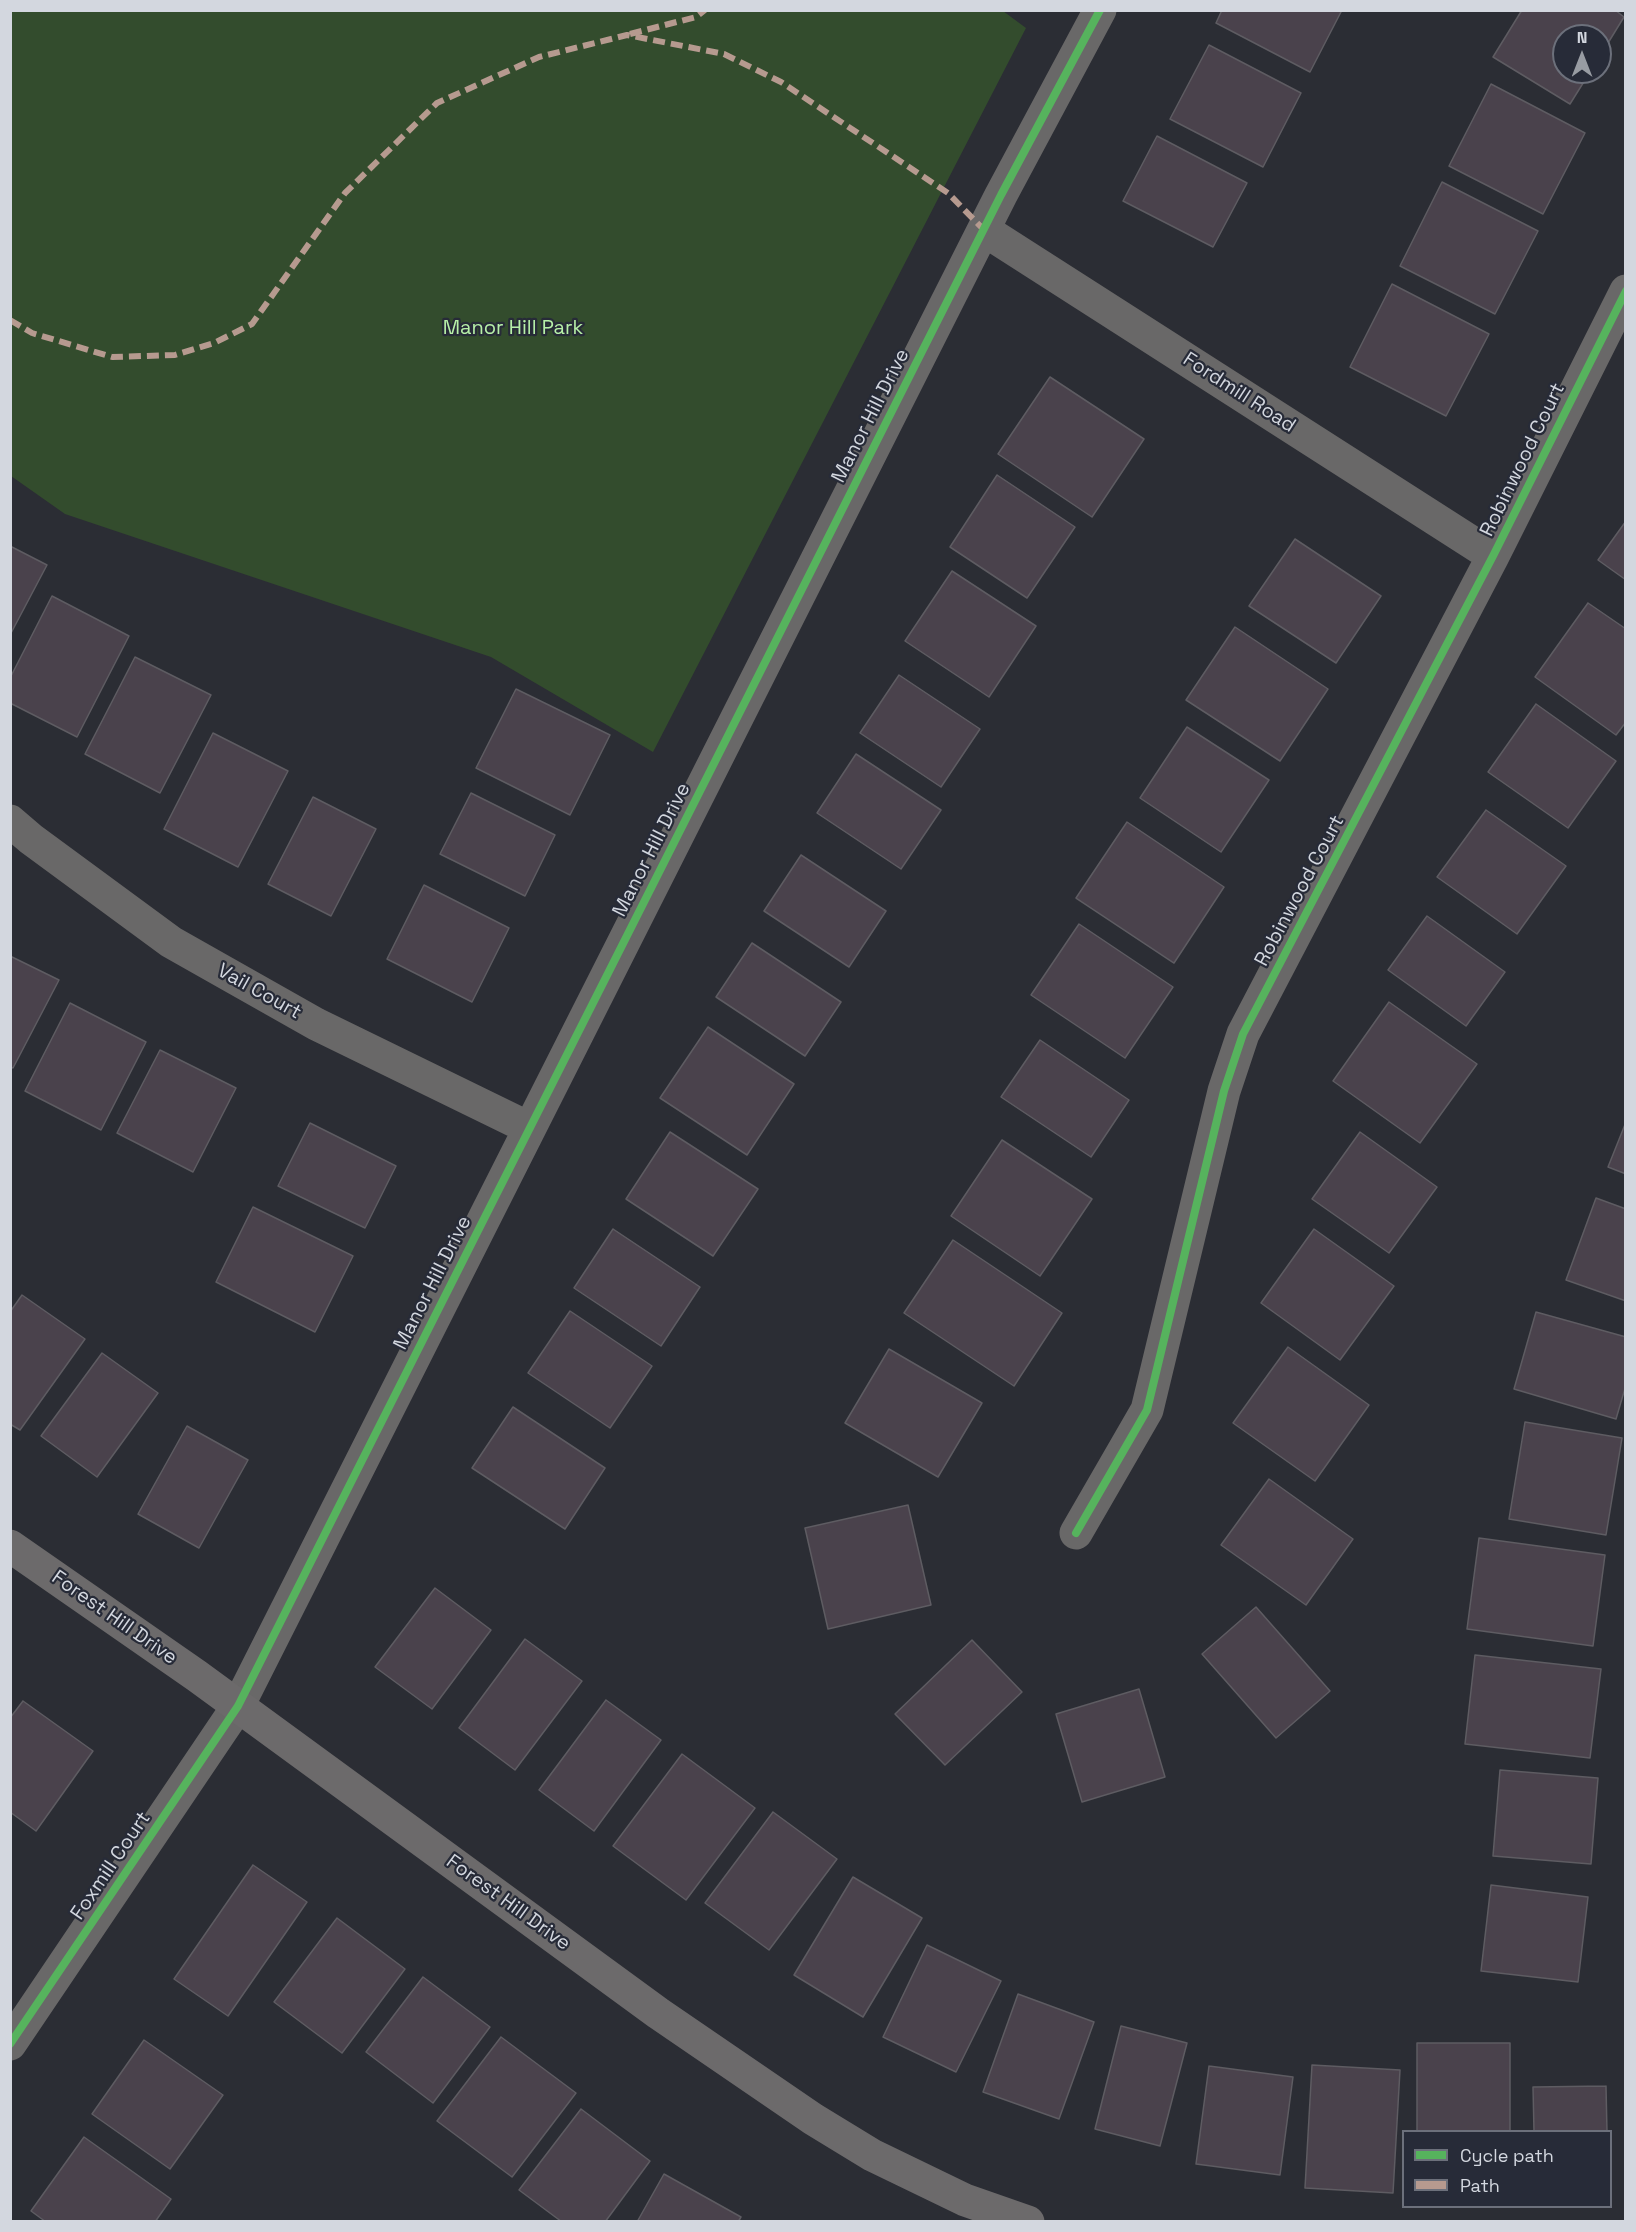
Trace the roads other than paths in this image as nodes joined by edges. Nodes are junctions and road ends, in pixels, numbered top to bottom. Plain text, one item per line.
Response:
1 (1100, 10) edge
2 (984, 230) junction
3 (1626, 291) edge
4 (1494, 556) junction
5 (10, 821) edge
6 (530, 1128) junction
7 (1077, 1533) dead end
8 (10, 1546) edge
9 (238, 1706) junction
10 (10, 2044) edge
11 (1028, 2222) edge

1 - 2 street, Manor Hill Drive
2 - 4 street, Fordmill Road
2 - 6 street, Manor Hill Drive
3 - 4 street, Robinwood Court
4 - 7 street, Robinwood Court
5 - 6 street, Vail Court
6 - 9 street, Manor Hill Drive
8 - 9 street, Forest Hill Drive
9 - 10 street, Foxmill Court
9 - 11 street, Forest Hill Drive

